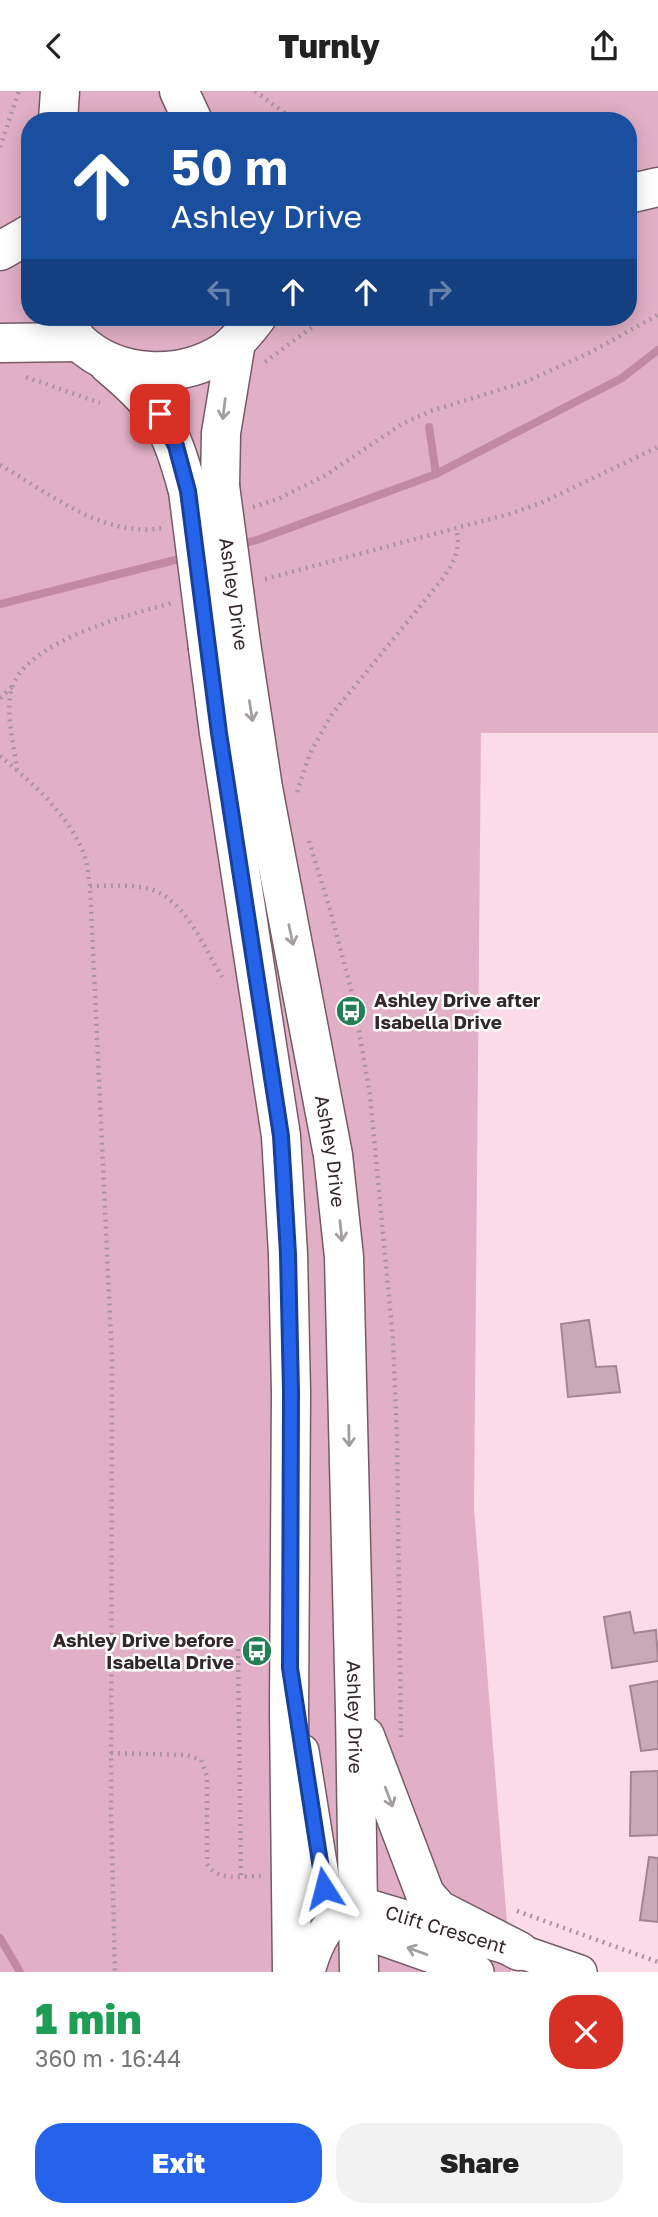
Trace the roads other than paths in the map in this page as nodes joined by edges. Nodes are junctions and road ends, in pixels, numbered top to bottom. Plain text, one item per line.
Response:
1 (61, 91) edge
2 (179, 91) edge
3 (59, 112) edge
4 (188, 112) edge
5 (21, 239) edge
6 (0, 251) edge
7 (252, 326) edge
8 (253, 326) edge
9 (79, 338) edge
10 (6, 360) edge
11 (219, 495) junction
12 (224, 646) junction
13 (290, 1668) junction
14 (355, 1711) junction
15 (352, 1916) junction
16 (519, 1951) junction
17 (292, 1972) edge
18 (308, 1972) edge
19 (359, 1972) edge
20 (477, 1972) edge
21 (580, 1972) edge

1 - 3 main road
2 - 4 main road
5 - 6 main road
7 - 9 main road
8 -> 11 main road, Ashley Drive
9 - 10 main road
9 - 11 main road, Ashley Drive
11 - 12 main road, Ashley Drive, bridge
12 - 13 main road, Ashley Drive
12 -> 14 main road, Ashley Drive
13 - 15 street
13 - 17 main road, Ashley Drive
14 - 15 main road, Ashley Drive
14 -> 16 main road
15 - 16 street, Clift Crescent
15 - 18 street
15 - 19 main road, Ashley Drive
20 -> 15 street, Clift Crescent
16 - 21 street, Clift Crescent

